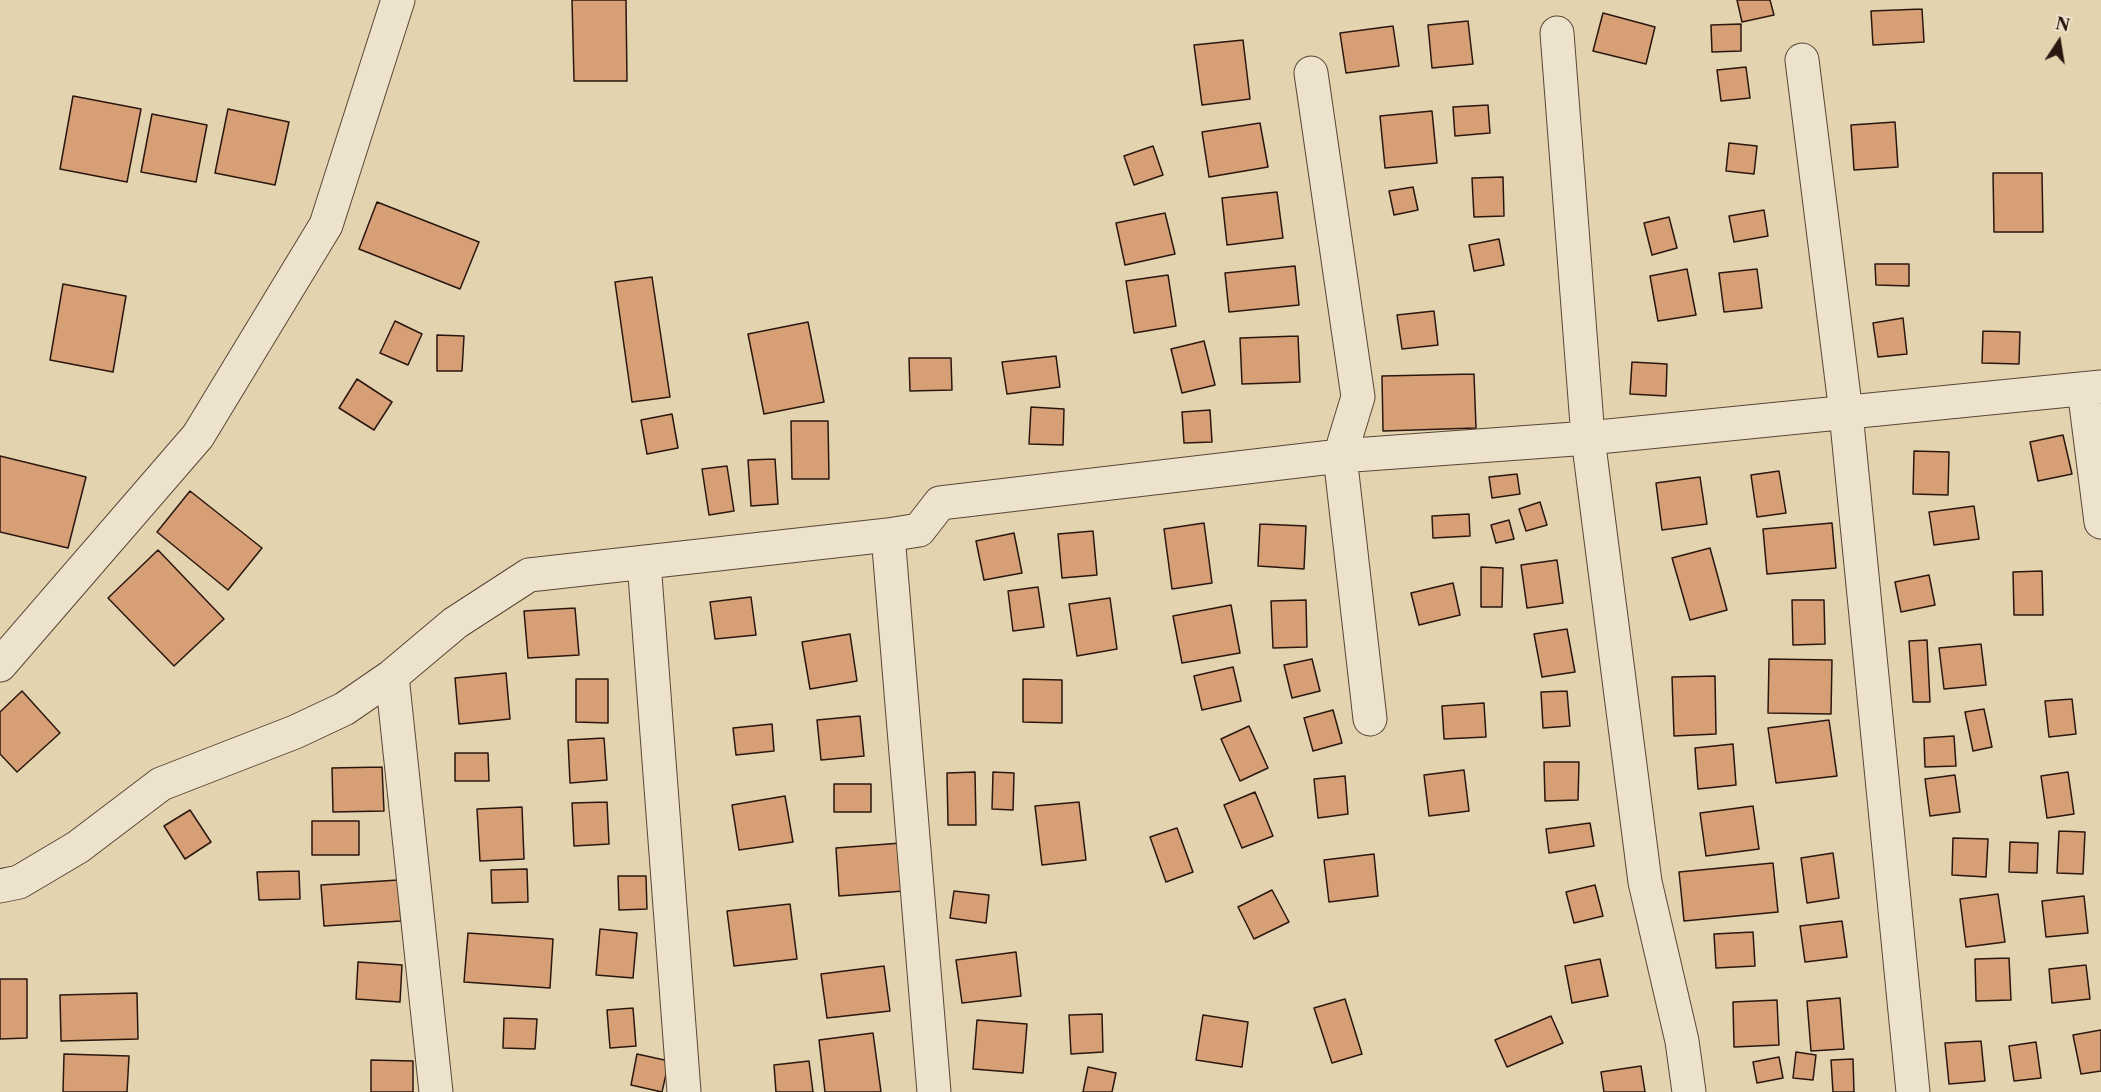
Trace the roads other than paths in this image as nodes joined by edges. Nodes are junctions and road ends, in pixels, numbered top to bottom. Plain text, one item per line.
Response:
1 (398, 0) edge
2 (1557, 33) dead end
3 (1802, 60) dead end
4 (1311, 73) dead end
5 (2093, 388) edge
6 (1845, 413) junction
7 (1588, 438) junction
8 (1340, 456) junction
9 (2101, 522) edge
10 (888, 536) junction
11 (644, 562) junction
12 (0, 665) edge
13 (392, 676) junction
14 (1370, 719) dead end
15 (0, 886) edge
16 (436, 1092) edge
17 (684, 1092) edge
18 (934, 1092) edge
19 (1689, 1092) edge
20 (1913, 1092) edge

1 - 12 street
2 - 7 street
3 - 6 street
4 - 8 street
5 - 6 street
5 - 9 street
6 - 7 street
6 - 20 street
7 - 8 street
7 - 19 street
8 - 10 street
8 - 14 street
10 - 11 street
10 - 18 street
11 - 13 street
11 - 17 street
13 - 15 street
13 - 16 street

